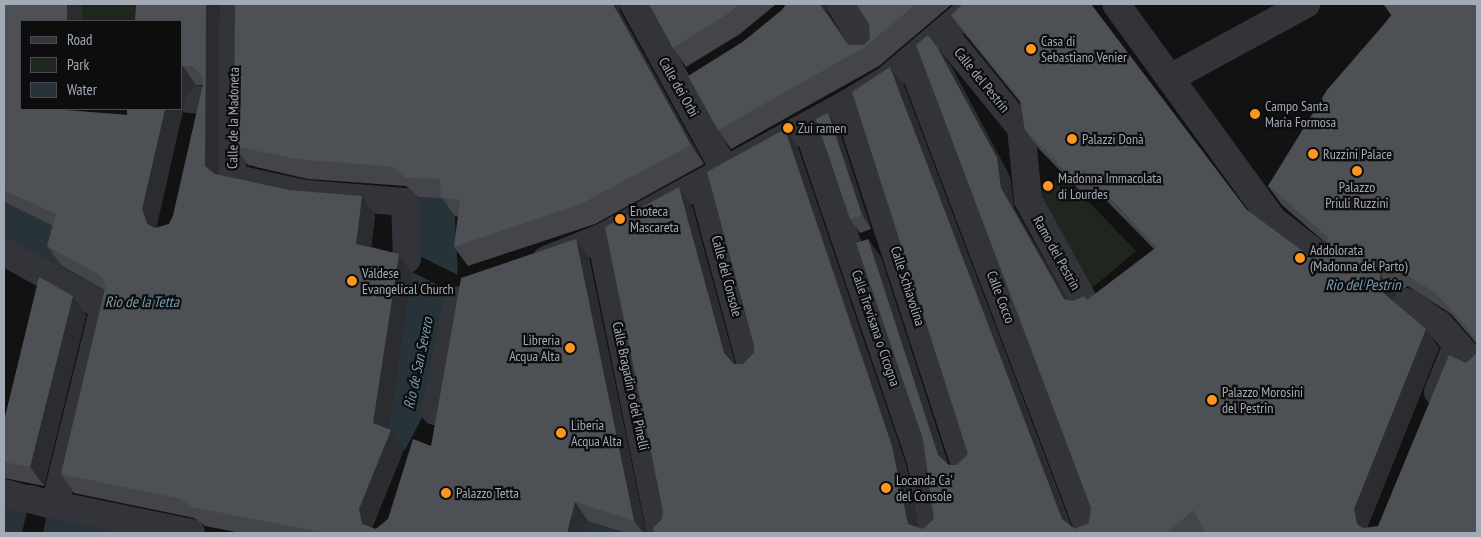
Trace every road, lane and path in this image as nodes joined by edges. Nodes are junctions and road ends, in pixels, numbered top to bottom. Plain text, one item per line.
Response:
1 (233, 4) edge
2 (634, 4) edge
3 (840, 4) edge
4 (976, 4) edge
5 (1116, 4) edge
6 (1306, 4) edge
7 (943, 32) junction
8 (911, 61) junction
9 (880, 67) junction
10 (704, 75) edge
11 (1172, 77) junction
12 (681, 89) junction
13 (191, 99) edge
14 (234, 103) junction
15 (847, 104) junction
16 (196, 126) edge
17 (807, 126) junction
18 (726, 170) junction
19 (702, 183) junction
20 (1028, 200) joint
21 (601, 238) junction
22 (892, 238) junction
23 (4, 252) edge
24 (850, 253) junction
25 (407, 259) dead end
26 (1327, 262) edge
27 (524, 266) edge
28 (470, 282) edge
29 (1407, 302) dead end
30 (1086, 305) edge
31 (1457, 345) junction
32 (1477, 367) edge
33 (752, 368) edge
34 (435, 411) edge
35 (1428, 417) edge
36 (966, 469) edge
37 (32, 500) edge
38 (191, 533) edge
39 (661, 533) edge
40 (933, 533) edge
41 (1090, 533) edge

1 - 14 street, Calle de la Madoneta
2 - 12 street, Calle dei Orbi
3 - 9 street
4 - 7 street
5 - 11 street
6 - 11 street
7 - 8 street
7 - 20 street, Calle del Pestrin
8 - 9 street
8 - 41 street, Calle Cocco
9 - 15 street
10 - 12 street
11 - 26 street
12 - 18 street, Calle dei Orbi
13 - 14 street
13 - 16 street
14 - 25 street, Calle de la Madoneta
15 - 17 street
15 - 22 street, Calle Schiavolina
17 - 18 street
17 - 24 street, Calle Trevisana o Cicogna
18 - 19 street
19 - 21 street
19 - 33 street, Calle del Console
20 - 30 street, Ramo del Pestrin
21 - 27 street
21 - 39 street, Calle Bragadin o del Pinelli
22 - 24 street
22 - 36 street, Calle Schiavolina
23 - 37 street
24 - 40 street, Calle Trevisana o Cicogna
28 - 34 street
29 - 31 street
31 - 32 street
31 - 35 street
37 - 38 street

